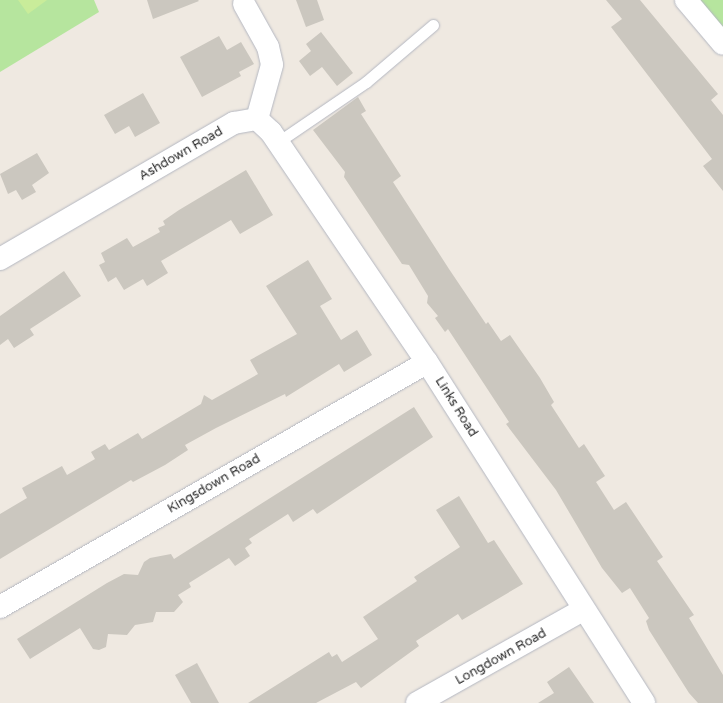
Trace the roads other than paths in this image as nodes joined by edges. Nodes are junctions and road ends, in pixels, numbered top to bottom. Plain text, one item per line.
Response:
1 (686, 0) edge
2 (244, 4) dead end
3 (433, 24) dead end
4 (723, 44) edge
5 (257, 119) junction
6 (278, 142) junction
7 (0, 259) edge
8 (427, 362) junction
9 (0, 607) edge
10 (584, 610) junction
11 (417, 703) edge
12 (644, 703) edge

1 - 4 street
2 - 5 street
3 - 6 lane
5 - 6 street, Links Road
5 - 7 street, Ashdown Road
6 - 8 street, Links Road
8 - 9 street, Kingsdown Road
8 - 10 street, Links Road
10 - 11 street, Longdown Road
10 - 12 street, Links Road

